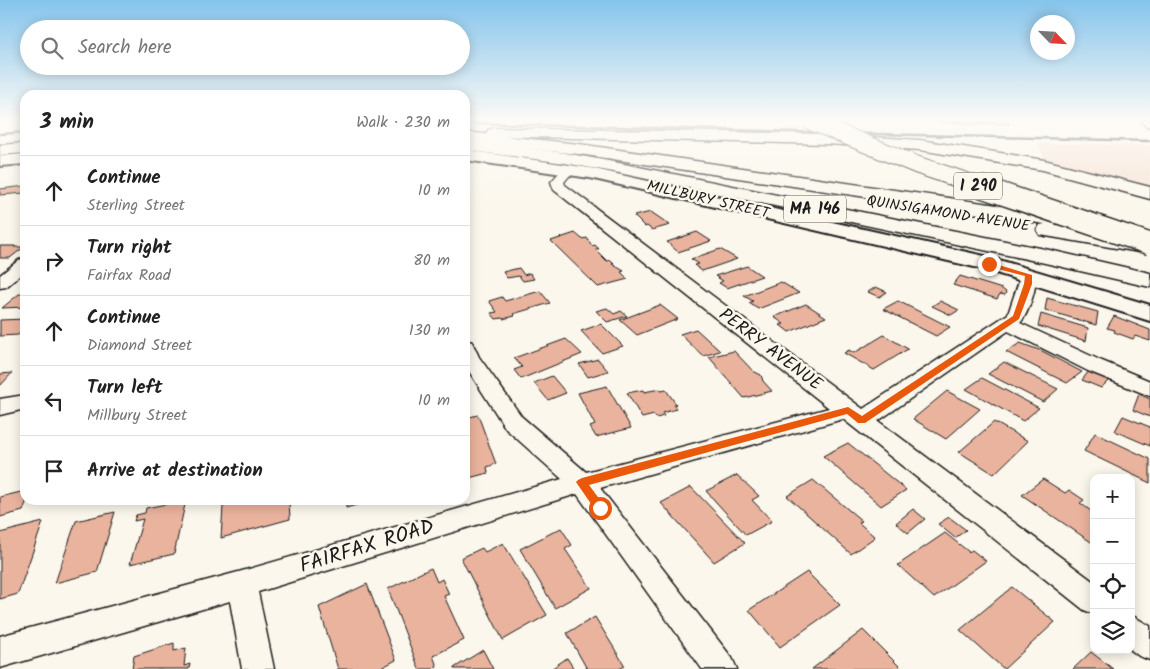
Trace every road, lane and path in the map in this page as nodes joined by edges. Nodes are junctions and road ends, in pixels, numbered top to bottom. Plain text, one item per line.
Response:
1 (500, 151) edge
2 (519, 151) edge
3 (544, 151) edge
4 (595, 151) edge
5 (884, 151) edge
6 (914, 151) edge
7 (964, 151) edge
8 (20, 159) edge
9 (0, 161) edge
10 (569, 169) junction
11 (1150, 193) edge
12 (1150, 231) edge
13 (1150, 245) edge
14 (20, 267) edge
15 (1028, 275) junction
16 (1150, 280) edge
17 (0, 283) edge
18 (1150, 313) edge
19 (1008, 324) junction
20 (470, 358) edge
21 (1150, 389) edge
22 (20, 403) edge
23 (0, 408) edge
24 (855, 416) junction
25 (582, 482) junction
26 (242, 584) junction
27 (1090, 597) edge
28 (1135, 633) edge
29 (1150, 645) edge
30 (0, 652) edge
31 (258, 669) edge
32 (721, 669) edge

1 - 10 main road, MILLBURY STREET
2 - 16 main road, MA 146
3 - 13 main road, QUINSIGAMOND AVENUE
4 - 12 main road, QUINSIGAMOND AVENUE
5 - 13 main road, I 290, bridge
6 - 12 main road, I 290
7 - 11 main road
8 - 9 main road
10 - 15 main road, MILLBURY STREET
10 - 24 street, PERRY AVENUE
14 - 17 street
15 - 18 main road, MILLBURY STREET
15 - 19 street
19 - 21 street
19 - 24 street, FAIRFAX ROAD
20 - 25 street
22 - 23 street
24 - 25 street, FAIRFAX ROAD
24 - 27 street, PERRY AVENUE
25 - 26 street, FAIRFAX ROAD
25 - 32 street
26 - 30 street, FAIRFAX ROAD
26 - 31 street
28 - 29 street

